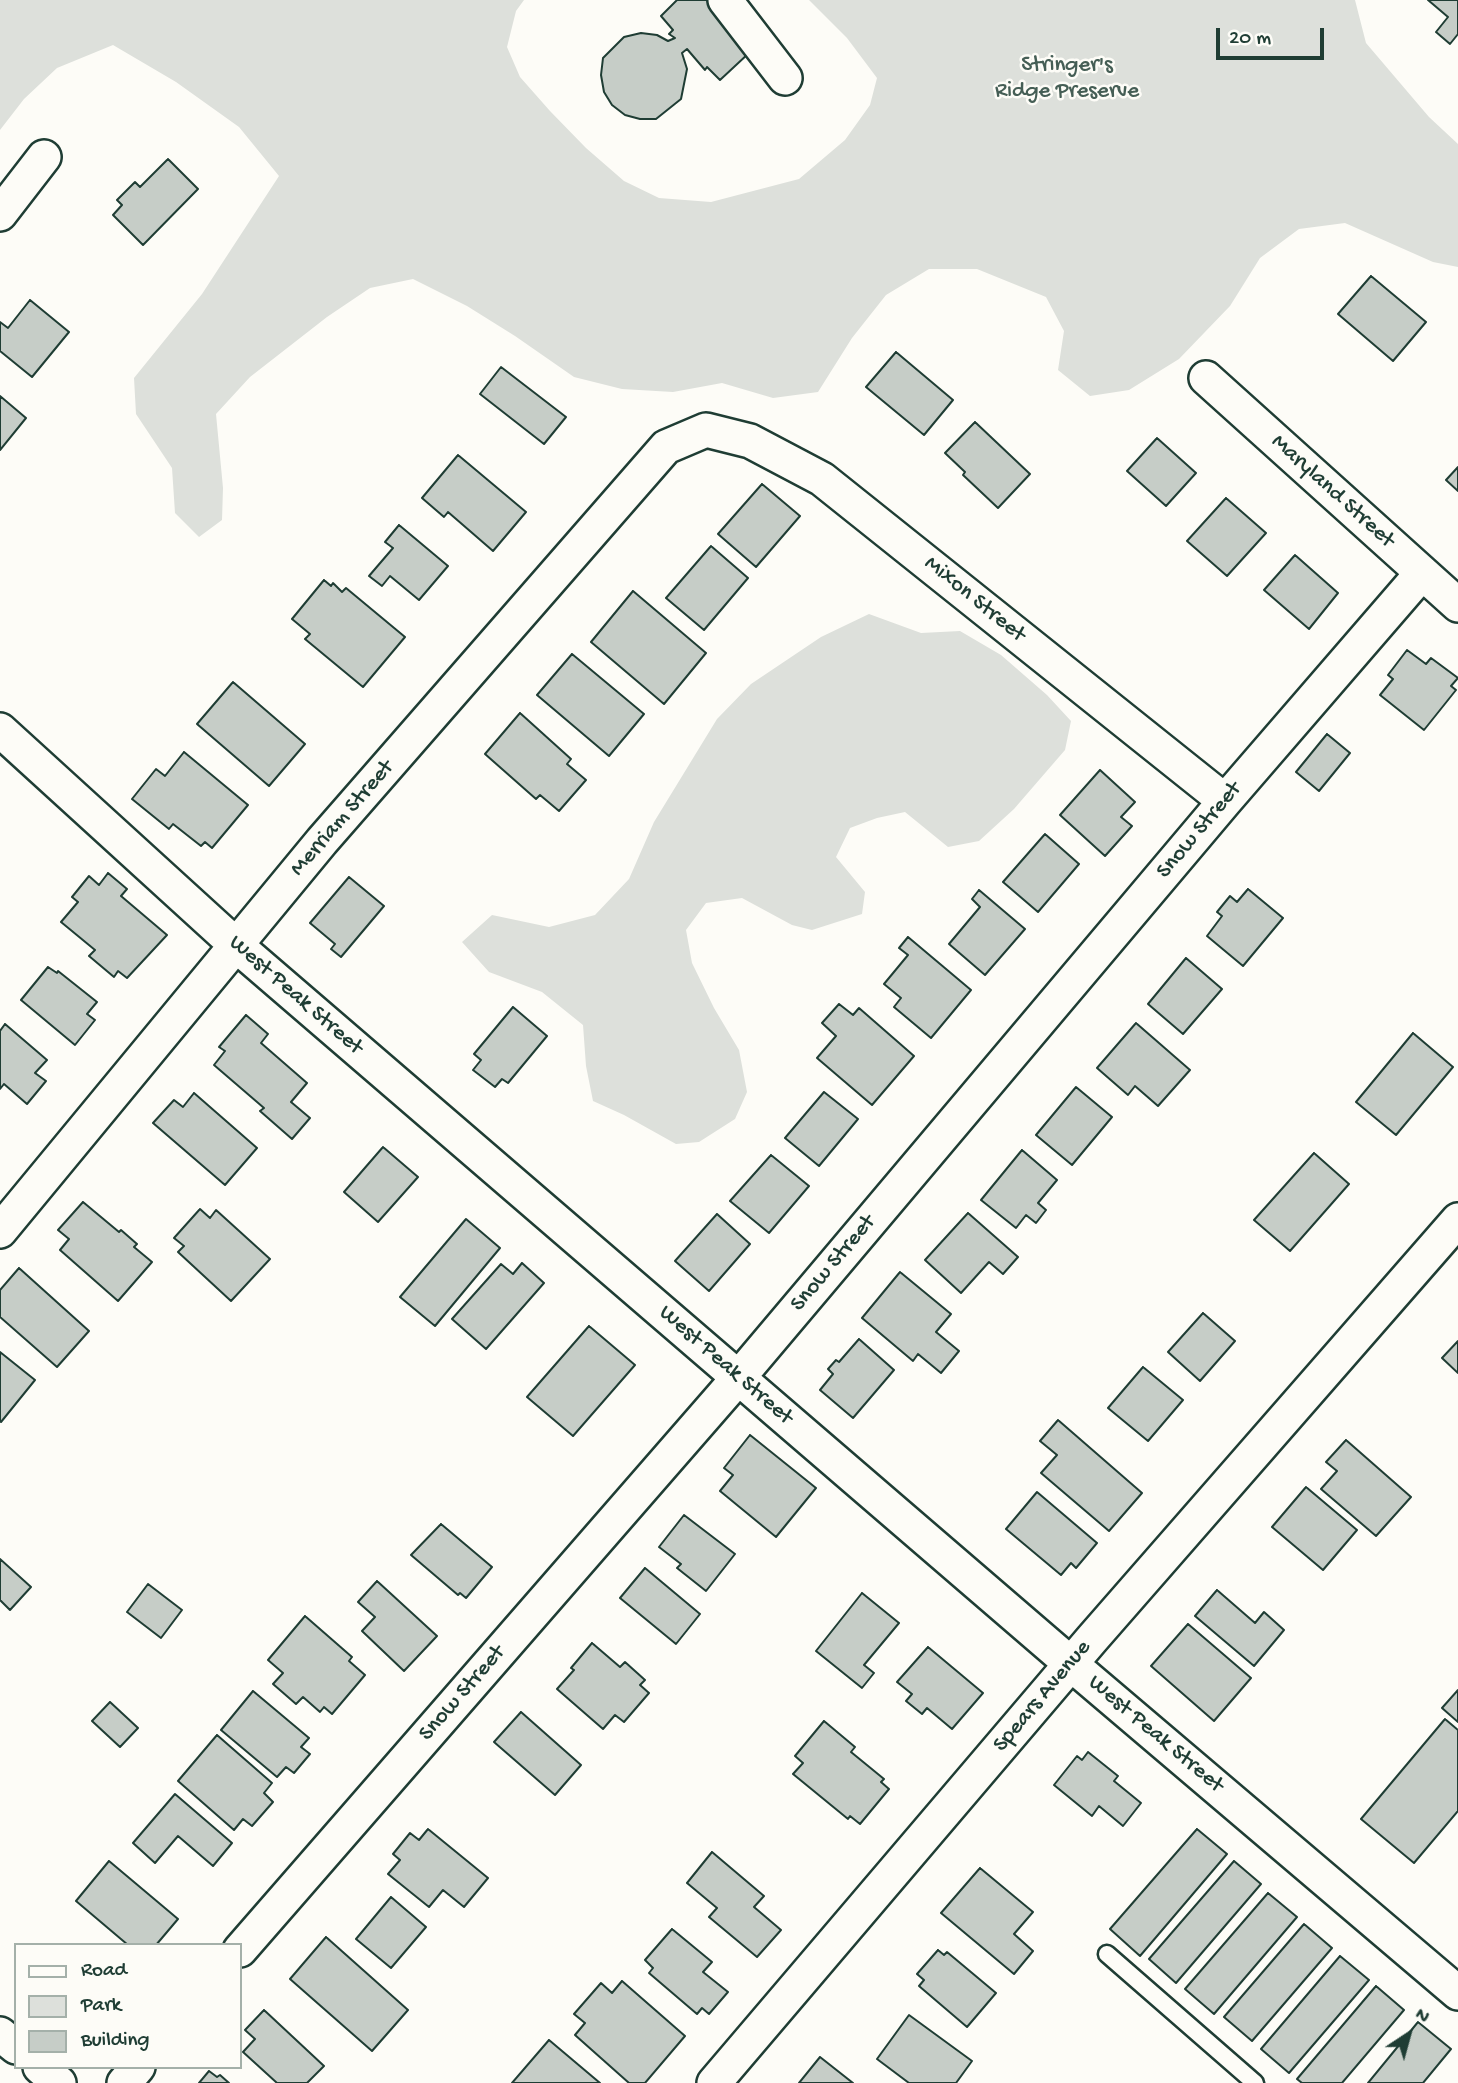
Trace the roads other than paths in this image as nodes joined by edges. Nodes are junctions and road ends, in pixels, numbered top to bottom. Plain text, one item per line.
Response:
1 (725, 0) edge
2 (785, 78) dead end
3 (44, 157) dead end
4 (0, 214) edge
5 (1206, 378) dead end
6 (706, 430) joint
7 (1422, 573) junction
8 (1458, 605) edge
9 (0, 730) edge
10 (1225, 801) junction
11 (237, 946) junction
12 (1458, 1220) edge
13 (0, 1231) edge
14 (739, 1377) junction
15 (1071, 1664) junction
16 (242, 1948) edge
17 (1107, 1954) dead end
18 (1458, 1993) edge
19 (0, 2034) edge
20 (14, 2045) edge
21 (42, 2069) edge
22 (136, 2069) edge
23 (59, 2083) edge
24 (124, 2083) edge
25 (714, 2083) edge
26 (1255, 2083) edge

1 - 2 street
3 - 4 street
5 - 7 street, Maryland Street
6 - 10 street, Mixon Street
6 - 11 street, Merriam Street
7 - 8 street, Maryland Street
7 - 10 street, Snow Street
9 - 11 street, West Peak Street
10 - 14 street, Snow Street
11 - 13 street, Merriam Street
11 - 14 street, West Peak Street
12 - 15 street, Spears Avenue
14 - 15 street, West Peak Street
14 - 16 street, Snow Street
15 - 18 street, West Peak Street
15 - 25 street, Spears Avenue
17 - 26 lane
19 - 20 street
21 - 23 street
22 - 24 street

